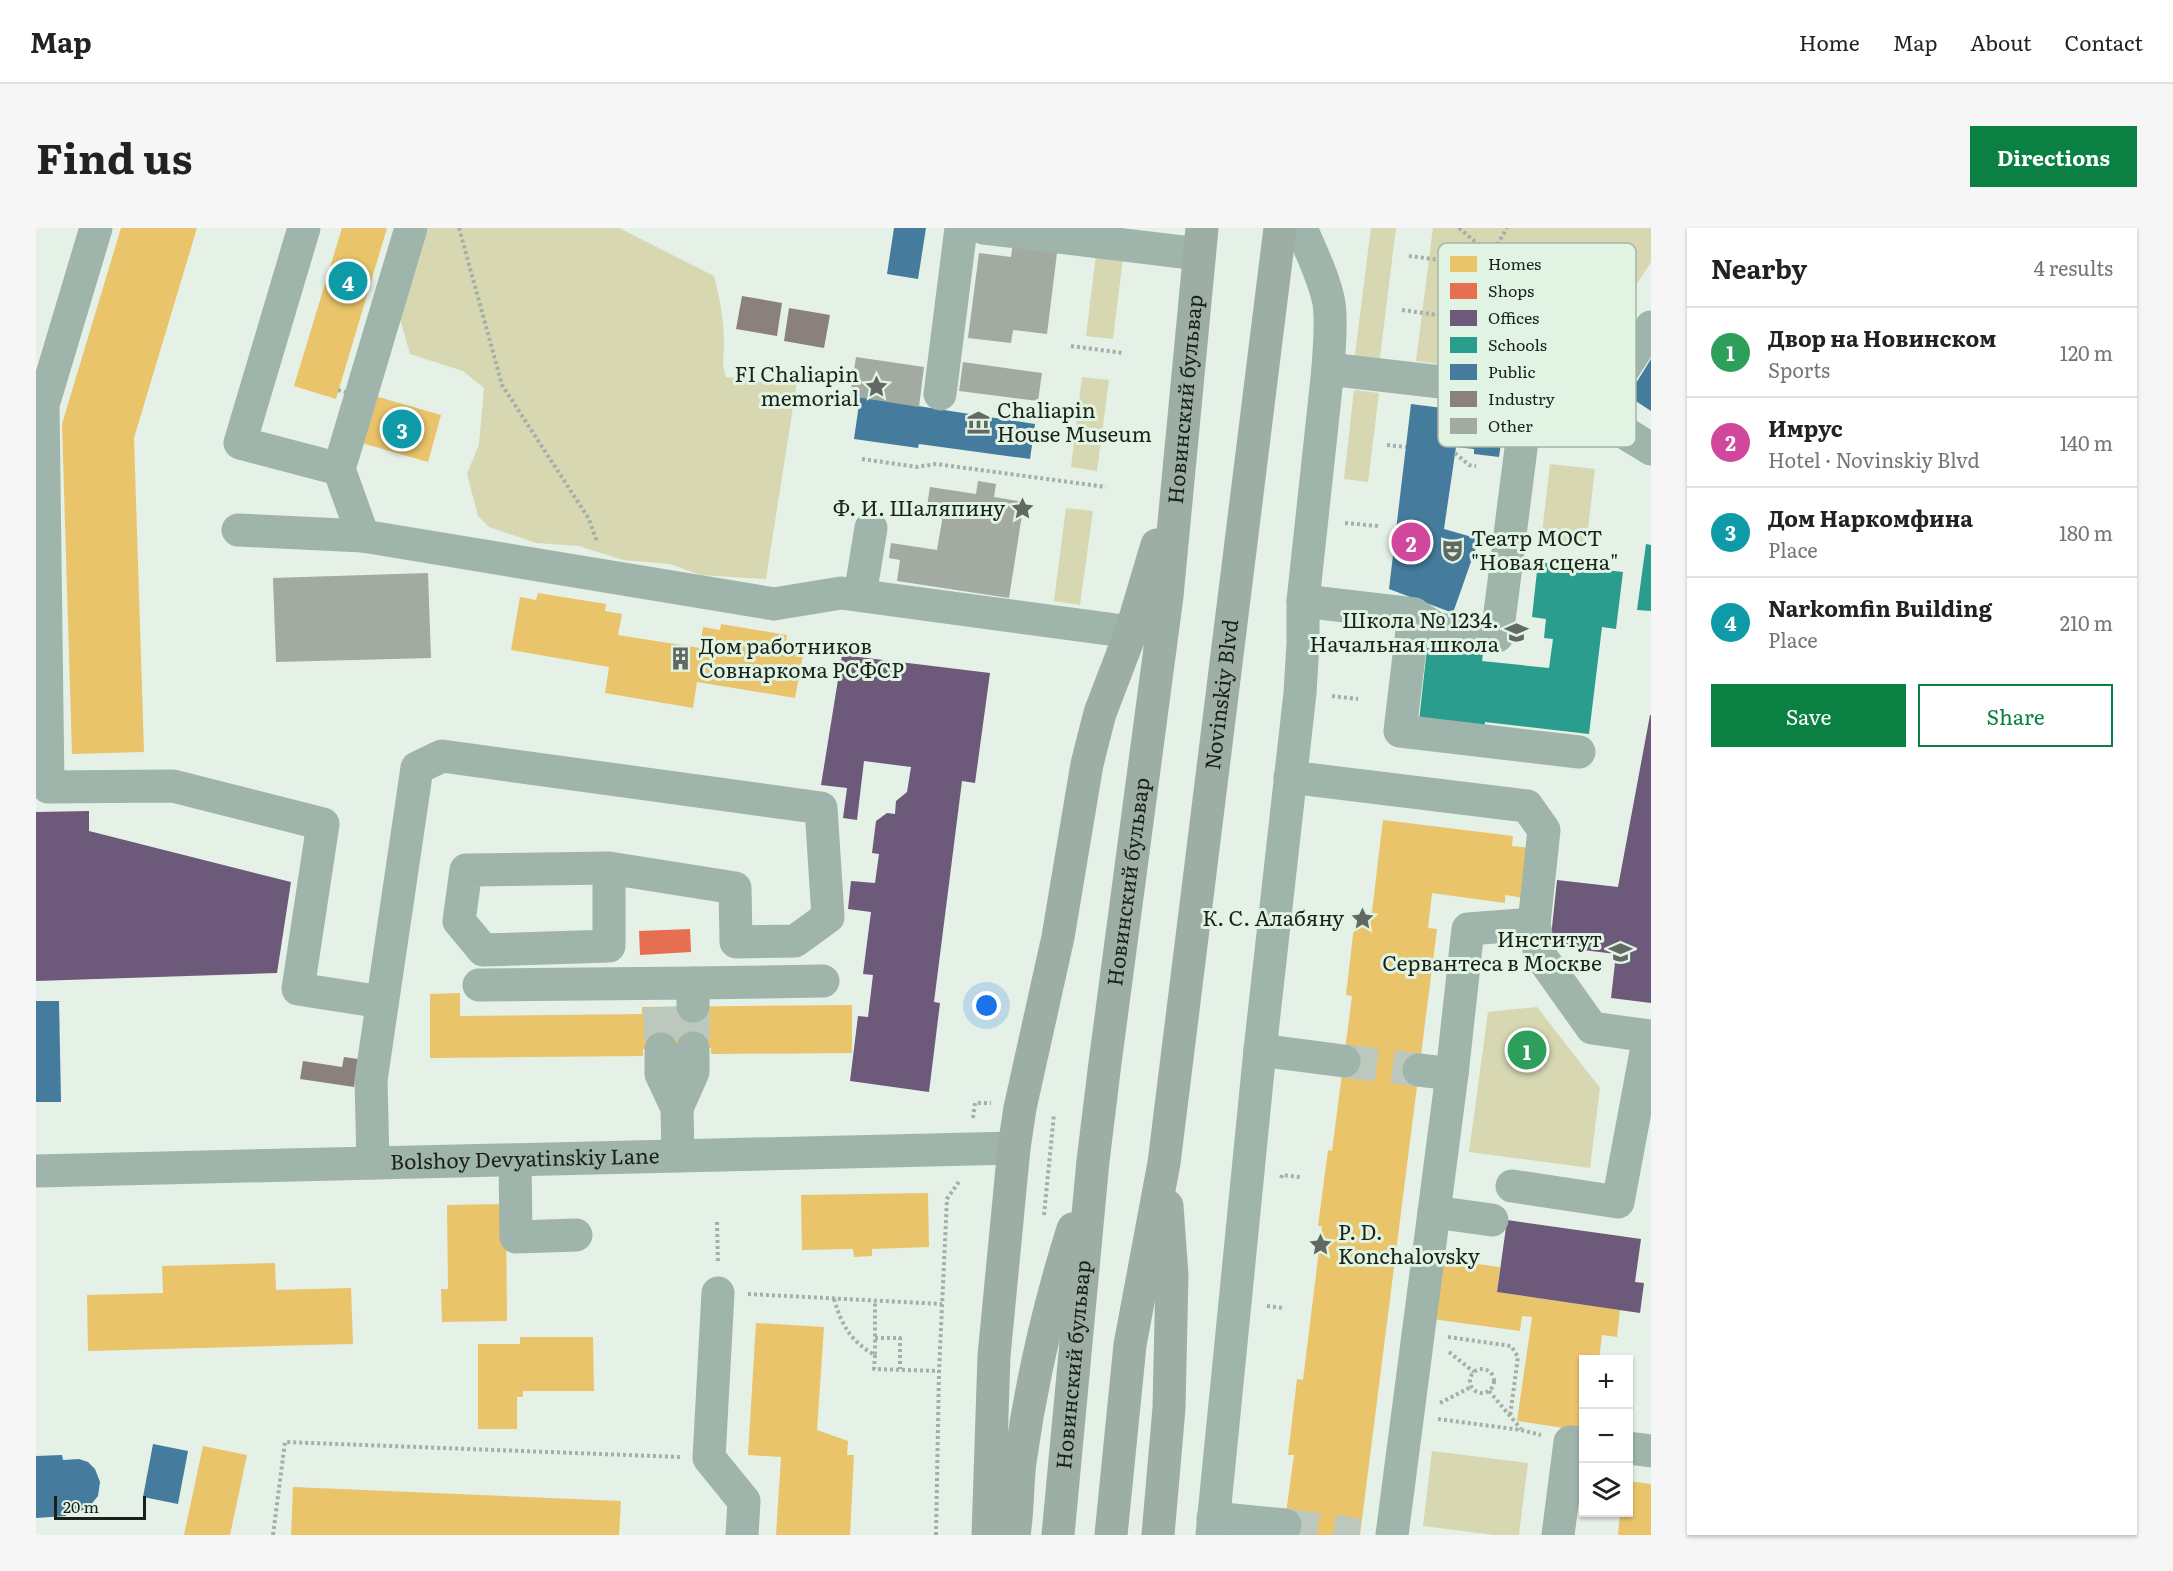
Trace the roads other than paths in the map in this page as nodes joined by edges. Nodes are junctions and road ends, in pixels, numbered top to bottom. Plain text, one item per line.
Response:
1 (96, 228) edge
2 (304, 228) edge
3 (411, 228) edge
4 (961, 228) edge
5 (984, 228) edge
6 (1280, 228) edge
7 (1300, 228) edge
8 (1201, 241) edge
9 (1650, 329) edge
10 (1636, 350) edge
11 (1328, 369) junction
12 (1438, 383) edge
13 (940, 394) dead end
14 (1636, 439) edge
15 (1521, 447) edge
16 (1651, 449) edge
17 (339, 469) junction
18 (1178, 471) junction
19 (871, 528) dead end
20 (238, 530) dead end
21 (363, 536) junction
22 (860, 595) junction
23 (1302, 602) junction
24 (1414, 614) junction
25 (1131, 632) junction
26 (1579, 752) dead end
27 (1290, 777) junction
28 (609, 868) junction
29 (1534, 924) junction
30 (823, 981) dead end
31 (479, 985) dead end
32 (382, 1002) junction
33 (1650, 1035) edge
34 (661, 1048) tunnel mouth
35 (693, 1048) tunnel mouth
36 (1260, 1050) junction
37 (1344, 1061) tunnel mouth
38 (1419, 1070) tunnel mouth
39 (1452, 1074) junction
40 (677, 1108) junction
41 (1014, 1148) junction
42 (678, 1156) junction
43 (515, 1160) junction
44 (1093, 1161) junction
45 (373, 1163) junction
46 (1164, 1163) junction
47 (36, 1171) edge
48 (1512, 1186) dead end
49 (1434, 1212) junction
50 (1492, 1220) dead end
51 (576, 1236) dead end
52 (718, 1293) road end
53 (1577, 1442) edge
54 (1633, 1448) edge
55 (1651, 1450) edge
56 (1212, 1526) edge
57 (1285, 1526) tunnel mouth
58 (742, 1535) edge
59 (988, 1535) edge
60 (1014, 1535) edge
61 (1058, 1535) edge
62 (1111, 1535) edge
63 (1158, 1535) edge
64 (1392, 1535) edge
65 (1558, 1535) edge

1 - 32 street
2 - 17 street
3 - 17 street
4 - 13 street
5 - 8 street
6 - 46 main road, Novinskiy Blvd
7 - 11 street
8 - 18 main road, Новинский бульвар
9 - 10 street
11 - 12 street
11 - 23 street
14 - 16 street
15 - 24 street
17 - 21 street
18 - 25 main road
18 - 44 main road, Новинский бульвар
19 - 22 street
20 - 21 street
21 - 22 street
22 - 25 street
23 - 24 street
23 - 27 street
24 - 26 street
25 - 41 main road
27 - 29 street
27 - 36 street
28 - 28 street
28 - 32 street
29 - 33 street
29 - 39 street
30 - 31 street
32 - 45 street
33 - 48 street
34 - 40 street
35 - 40 street
36 - 37 street
36 - 56 street
38 - 39 street
39 - 49 street
40 - 42 street
41 - 42 street, Bolshoy Devyatinskiy Lane
41 - 59 main road
42 - 43 street, Bolshoy Devyatinskiy Lane
43 - 45 street, Bolshoy Devyatinskiy Lane
43 - 51 street
44 - 60 main road
44 - 61 main road, Новинский бульвар
45 - 47 street, Bolshoy Devyatinskiy Lane
46 - 62 main road
46 - 63 main road
49 - 50 street
49 - 64 street
52 - 58 street
53 - 65 street
54 - 55 street
56 - 57 street

